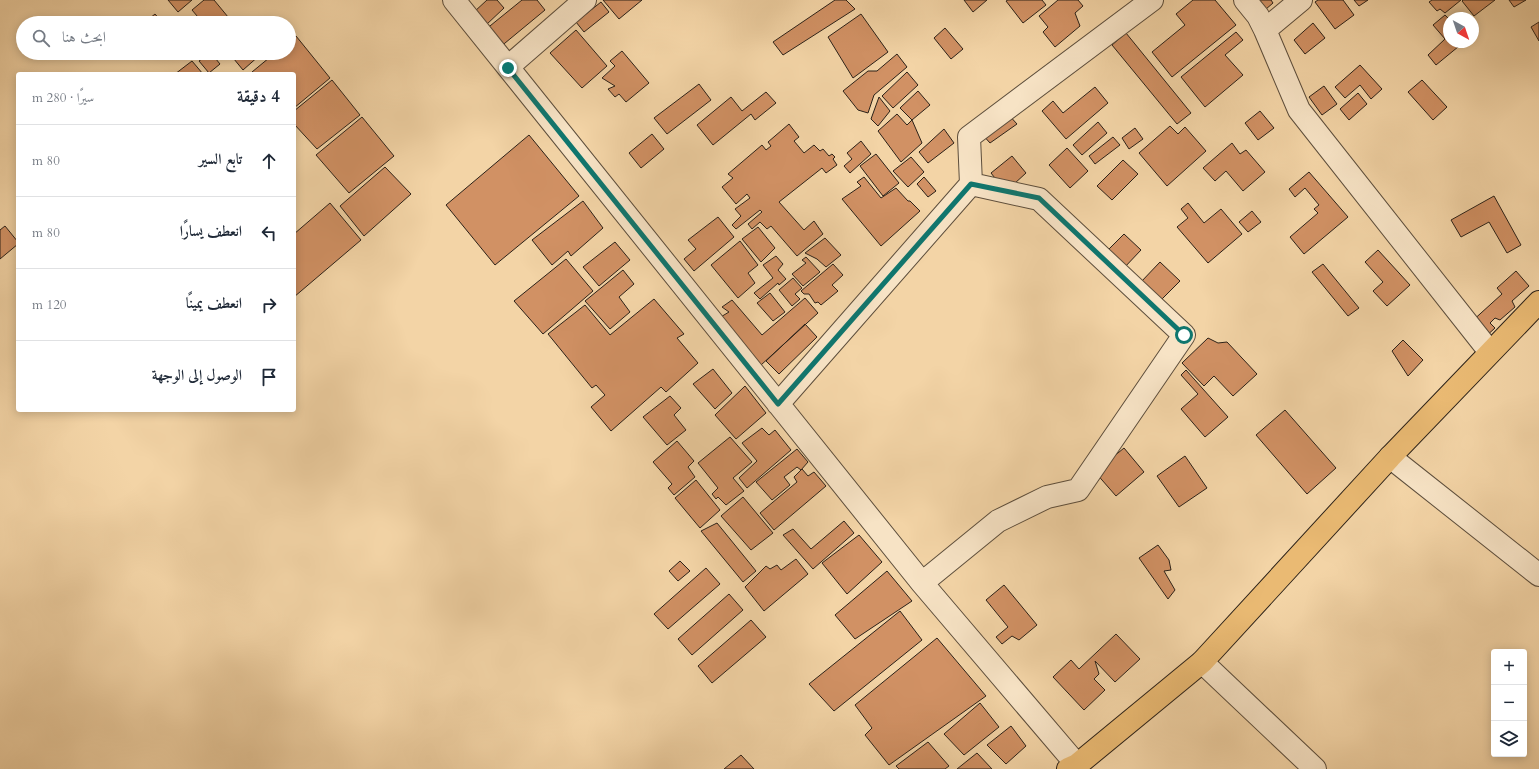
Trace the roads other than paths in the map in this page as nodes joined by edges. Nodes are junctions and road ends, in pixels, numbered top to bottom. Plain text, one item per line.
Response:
1 (454, 0) edge
2 (585, 0) edge
3 (1152, 0) edge
4 (1245, 0) edge
5 (1301, 0) edge
6 (1265, 30) junction
7 (508, 68) junction
8 (971, 184) junction
9 (1539, 302) edge
10 (1490, 352) junction
11 (778, 404) junction
12 (1390, 457) junction
13 (1539, 575) edge
14 (922, 583) junction
15 (1202, 662) junction
16 (1074, 768) edge
17 (1315, 769) edge

1 - 7 street
2 - 7 street
3 - 8 street
4 - 6 street
5 - 6 street
6 - 10 street
7 - 11 street
8 - 11 street
8 - 14 street
9 - 10 main road
10 - 12 main road
11 - 14 street
12 - 13 street
12 - 15 main road
14 - 16 street
15 - 16 main road
15 - 17 street

